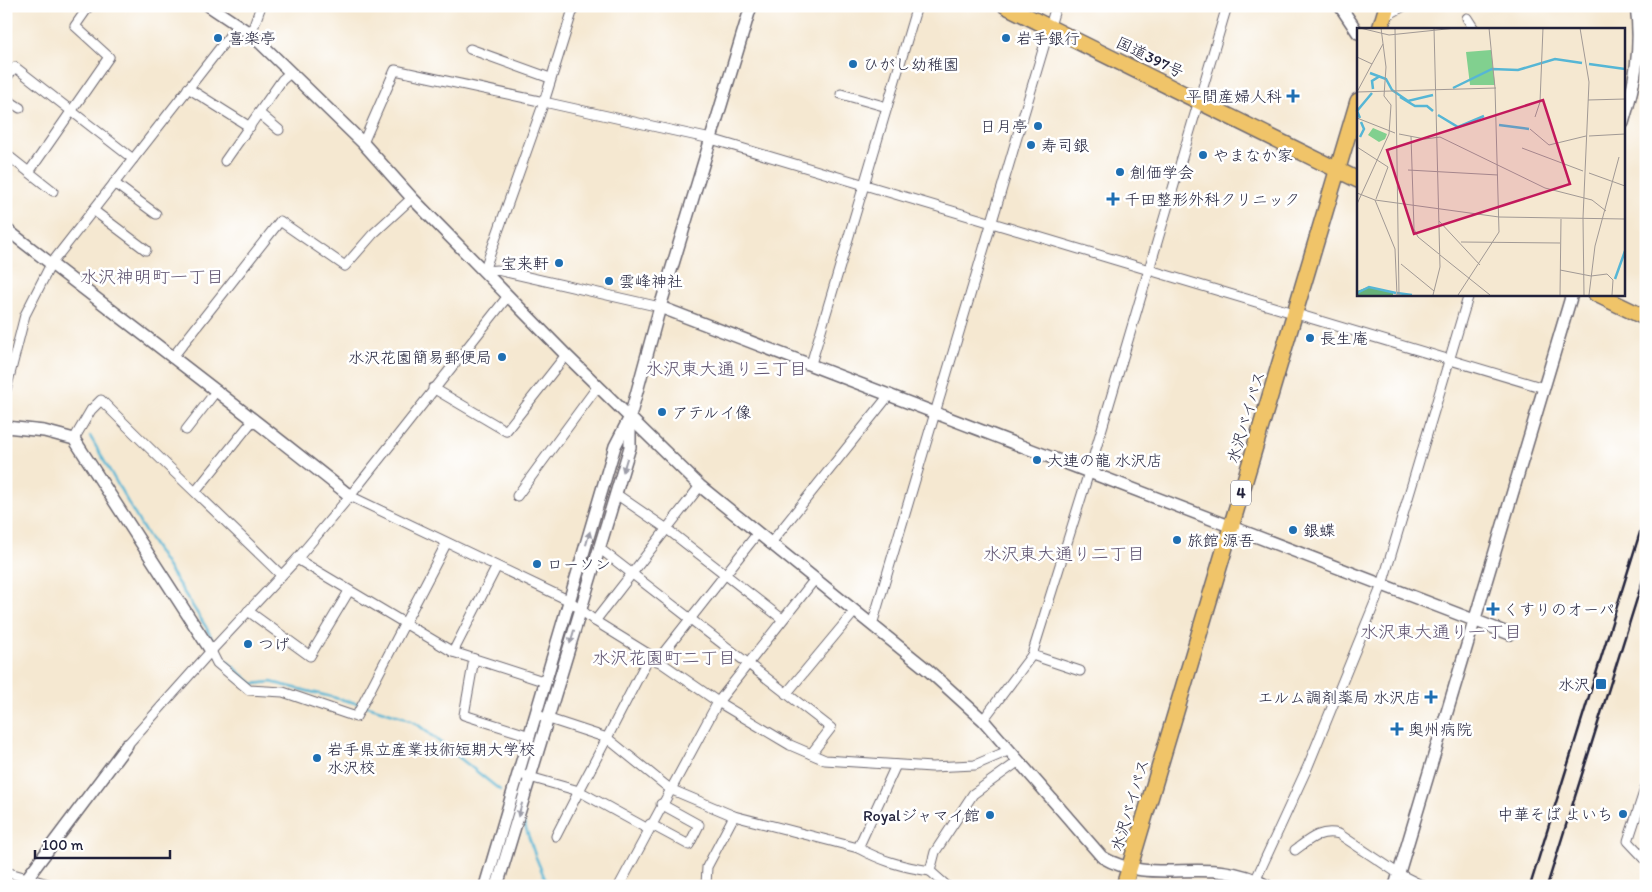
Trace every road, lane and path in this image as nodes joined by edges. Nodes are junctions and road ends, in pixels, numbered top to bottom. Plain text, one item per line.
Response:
1 (88, 6) edge
2 (209, 6) edge
3 (261, 6) edge
4 (574, 6) edge
5 (751, 6) edge
6 (917, 6) edge
7 (1006, 6) edge
8 (1056, 6) edge
9 (1227, 6) edge
10 (1340, 6) edge
11 (1404, 6) edge
12 (1637, 7) edge
13 (1384, 17) edge
14 (1467, 18) dead end
15 (238, 25) junction
16 (1049, 28) junction
17 (1473, 28) edge
18 (1357, 32) edge
19 (251, 34) junction
20 (470, 49) dead end
21 (290, 73) junction
22 (6, 78) edge
23 (550, 78) junction
24 (188, 88) junction
25 (840, 94) dead end
26 (6, 99) edge
27 (1198, 100) junction
28 (544, 102) junction
29 (1357, 104) edge
30 (887, 107) junction
31 (20, 108) dead end
32 (73, 112) junction
33 (259, 114) junction
34 (1624, 120) edge
35 (250, 127) junction
36 (279, 130) dead end
37 (711, 139) junction
38 (363, 143) junction
39 (6, 154) edge
40 (132, 160) junction
41 (226, 161) dead end
42 (1337, 170) junction
43 (29, 172) junction
44 (1357, 180) edge
45 (114, 183) junction
46 (865, 186) junction
47 (53, 190) dead end
48 (412, 198) junction
49 (93, 210) junction
50 (156, 214) dead end
51 (993, 223) junction
52 (6, 229) edge
53 (146, 250) dead end
54 (51, 264) junction
55 (1149, 270) junction
56 (484, 271) junction
57 (1469, 295) edge
58 (1572, 295) edge
59 (1598, 295) edge
60 (508, 296) junction
61 (660, 307) junction
62 (1295, 312) junction
63 (1646, 318) edge
64 (566, 355) junction
65 (172, 358) junction
66 (1450, 360) junction
67 (811, 364) junction
68 (598, 386) junction
69 (433, 388) junction
70 (1544, 388) junction
71 (6, 390) edge
72 (218, 390) junction
73 (890, 394) junction
74 (936, 413) junction
75 (630, 417) junction
76 (254, 419) junction
77 (6, 427) edge
78 (186, 430) dead end
79 (74, 439) junction
80 (1089, 472) junction
81 (700, 486) junction
82 (196, 491) junction
83 (616, 494) junction
84 (350, 496) junction
85 (517, 496) dead end
86 (1231, 526) junction
87 (667, 529) junction
88 (757, 534) junction
89 (446, 544) junction
90 (770, 544) junction
91 (599, 548) junction
92 (297, 558) junction
93 (496, 568) junction
94 (632, 574) junction
95 (724, 574) junction
96 (281, 576) junction
97 (815, 578) junction
98 (1382, 585) junction
99 (349, 591) junction
100 (570, 601) junction
101 (580, 610) junction
102 (248, 611) junction
103 (855, 611) junction
104 (690, 618) junction
105 (782, 618) junction
106 (595, 621) junction
107 (1475, 621) junction
108 (404, 625) junction
109 (872, 625) junction
110 (1510, 634) dead end
111 (211, 651) junction
112 (453, 652) junction
113 (1032, 655) junction
114 (654, 658) junction
115 (474, 659) junction
116 (747, 664) junction
117 (1080, 671) dead end
118 (546, 682) junction
119 (786, 694) junction
120 (718, 702) junction
121 (542, 717) junction
122 (983, 720) junction
123 (530, 736) junction
124 (607, 738) junction
125 (127, 745) joint
126 (1010, 750) junction
127 (811, 754) junction
128 (1018, 761) junction
129 (896, 764) junction
130 (524, 775) junction
131 (1646, 786) edge
132 (670, 789) junction
133 (579, 791) junction
134 (661, 804) junction
135 (734, 816) junction
136 (649, 826) junction
137 (556, 836) dead end
138 (858, 848) junction
139 (1294, 850) dead end
140 (1646, 860) edge
141 (1129, 868) junction
142 (930, 871) junction
143 (6, 872) edge
144 (1399, 874) junction
145 (25, 882) edge
146 (1252, 882) edge
147 (706, 885) edge
148 (55, 886) edge
149 (485, 886) edge
150 (497, 886) edge
151 (619, 886) edge
152 (947, 886) edge
153 (1124, 886) edge
154 (1267, 886) edge
155 (1395, 886) edge
156 (1423, 886) edge

1 - 32 street
2 - 15 street
3 - 19 street
4 - 23 street
5 - 37 street
6 - 30 street
7 - 16 highway, 国道397号
8 - 16 street
9 - 27 street
10 - 18 street
11 - 13 street
12 - 34 street
14 - 17 street
15 - 19 street
15 - 24 street
16 - 27 highway, 国道397号
16 - 51 street
19 - 21 street
20 - 23 street
21 - 33 street
21 - 38 street
22 - 32 street
23 - 28 street
24 - 35 street
24 - 40 street
25 - 30 street
26 - 31 street
27 - 42 highway, 国道397号
27 - 55 street
28 - 37 street
28 - 38 street
28 - 56 street
29 - 42 highway, 水沢バイパス / 4
30 - 46 street
32 - 40 street
32 - 43 street
33 - 35 street
33 - 36 street
35 - 41 street
37 - 46 street
37 - 61 street
38 - 48 street
39 - 43 street
40 - 45 street
42 - 44 highway, 国道397号
42 - 62 highway, 水沢バイパス / 4
43 - 47 street
45 - 49 street
45 - 50 street
46 - 51 street
46 - 67 street
48 - 56 street
48 - 65 street
49 - 53 street
49 - 54 street
51 - 55 street
51 - 74 street
52 - 54 street
54 - 65 street
54 - 71 street
55 - 62 street
55 - 80 street
56 - 60 street
56 - 61 street
57 - 66 street
58 - 70 street
59 - 63 highway
60 - 64 street
60 - 69 street
61 - 67 street
61 - 75 street
62 - 66 street
62 - 86 highway, 水沢バイパス / 4
64 - 68 street
64 - 69 street
65 - 72 street
66 - 70 street
66 - 98 street
67 - 73 street
68 - 75 street
68 - 85 street
69 - 84 street
70 - 107 street
72 - 76 street
72 - 78 street
73 - 74 street
73 - 90 street
74 - 80 street
74 - 109 street
75 - 81 street
75 -> 83 street
100 -> 75 street
76 - 82 street
76 - 84 street
77 - 79 street
79 - 82 street
79 - 111 street
80 - 86 street
80 - 113 street
81 - 87 street
81 - 88 street
82 - 96 street
83 - 87 street
83 - 91 street
84 - 89 street
84 - 92 street
86 - 98 street
86 - 141 highway, 水沢バイパス / 4
87 - 94 street
87 - 95 street
88 - 90 street
88 - 95 street
89 - 93 street
89 - 108 street
90 - 97 street
91 - 94 street
91 - 101 street
92 - 96 street
92 - 99 street
93 - 100 street
93 - 112 street
94 - 104 street
94 - 106 street
95 - 104 street
95 - 105 street
96 - 102 street
97 - 103 street
97 - 105 street
98 - 107 street
98 - 146 street
99 - 102 street
99 - 108 street
100 - 101 street
100 - 118 street
101 - 106 street
101 -> 121 street
102 - 111 street
103 - 109 street
103 - 119 street
104 - 114 street
104 - 116 street
105 - 116 street
106 - 114 street
107 - 110 street
107 - 144 street
108 - 111 street
108 - 112 street
109 - 122 street
111 - 125 street
112 - 115 street
113 - 117 street
113 - 122 street
114 - 120 street
114 - 124 street
115 - 118 street
115 - 123 street
116 - 119 street
116 - 120 street
118 - 121 street
119 - 127 street
120 - 127 street
120 - 132 street
121 - 123 street
121 - 124 street
121 - 130 street
122 - 126 street
123 - 130 street
124 - 132 street
124 - 133 street
125 - 145 street
126 - 128 street
126 - 129 street
127 - 129 street
128 - 141 street
128 - 142 street
129 - 138 street
130 - 133 street
130 - 149 street
130 -> 150 street
131 - 140 street
132 - 134 street
132 - 135 street
133 - 136 street
133 - 137 street
134 - 136 street
134 - 136 street
135 - 138 street
135 - 147 street
136 - 151 street
138 - 142 street
139 - 144 street
141 - 146 street
141 - 153 highway, 水沢バイパス / 4
142 - 152 street
143 - 145 street
144 - 155 street
144 - 156 street
145 - 148 street
146 - 154 street

